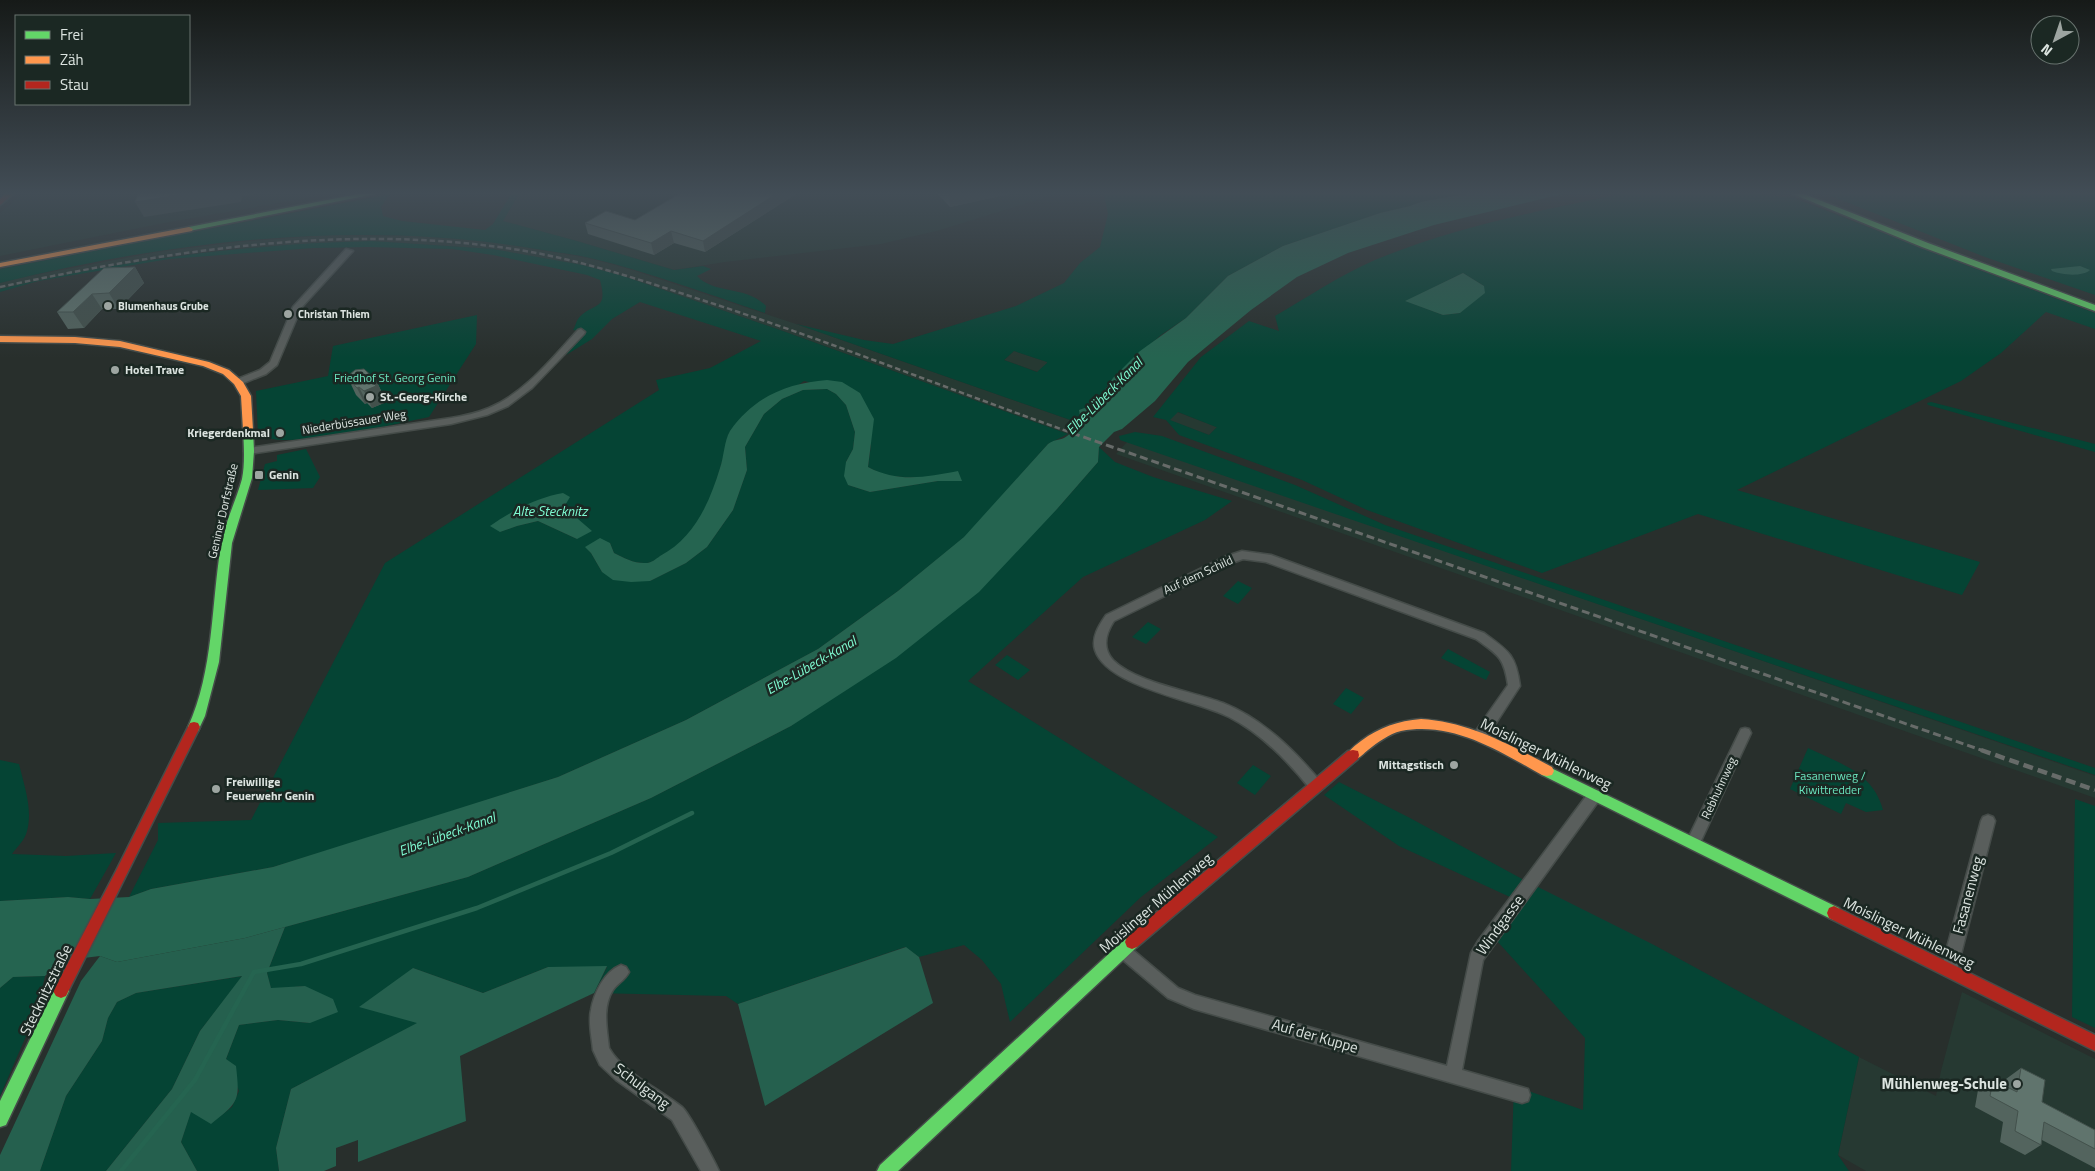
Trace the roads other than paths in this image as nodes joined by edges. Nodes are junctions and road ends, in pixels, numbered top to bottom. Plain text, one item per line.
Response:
1 (86, 249) edge
2 (1935, 249) edge
3 (1952, 249) edge
4 (349, 251) dead end
5 (0, 265) edge
6 (2095, 301) edge
7 (2095, 308) edge
8 (581, 332) dead end
9 (0, 339) edge
10 (238, 382) junction
11 (249, 451) junction
12 (1745, 733) dead end
13 (1480, 736) junction
14 (1316, 786) junction
15 (1595, 795) junction
16 (1988, 821) dead end
17 (1693, 843) junction
18 (121, 875) joint
19 (1122, 950) junction
20 (1949, 970) junction
21 (621, 972) dead end
22 (2095, 1043) edge
23 (1453, 1075) junction
24 (1522, 1094) dead end
25 (0, 1119) edge
26 (710, 1171) edge
27 (886, 1171) edge

1 - 5 main road
2 - 7 main road
3 - 6 main road
4 - 10 street
8 - 11 street, Niederbüssauer Weg
9 - 10 main road
10 - 11 main road, Geniner Dorfstraße
11 - 18 main road, Geniner Dorfstraße
12 - 17 street, Rebhuhnweg
13 - 14 main road, Moislinger Mühlenweg
13 - 14 street, Auf dem Schild
13 - 15 main road, Moislinger Mühlenweg
14 - 19 main road, Moislinger Mühlenweg
15 - 17 main road, Moislinger Mühlenweg
15 - 23 street, Windgasse
16 - 20 street, Fasanenweg
17 - 20 main road, Moislinger Mühlenweg
18 - 25 main road, Stecknitzstraße
19 - 23 street, Auf der Kuppe
19 - 27 main road, Moislinger Mühlenweg
20 - 22 main road, Moislinger Mühlenweg
21 - 26 street, Schulgang
23 - 24 street, Auf der Kuppe

